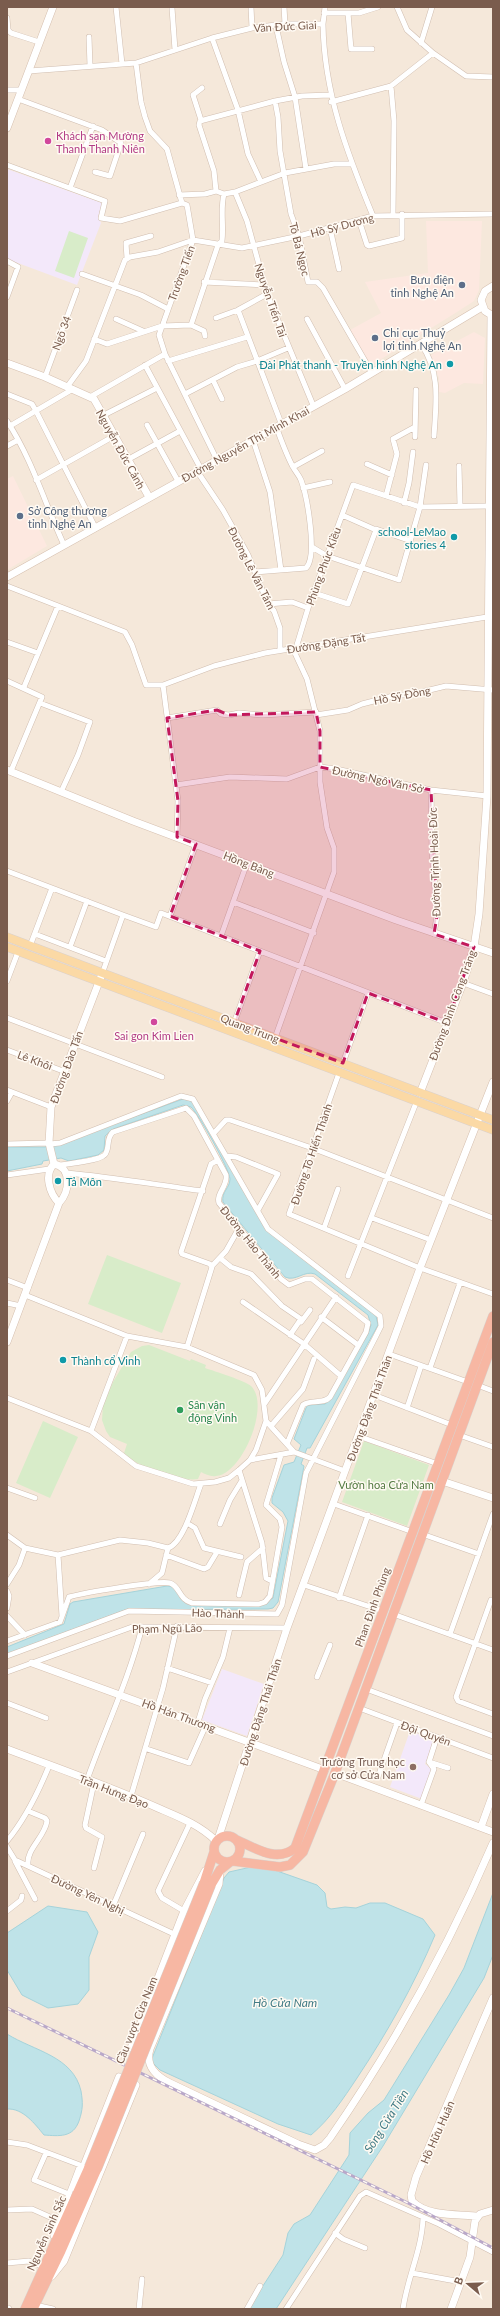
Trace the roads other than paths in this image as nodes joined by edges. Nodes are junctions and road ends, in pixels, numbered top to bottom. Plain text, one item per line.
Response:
1 (53, 7) edge
2 (116, 7) edge
3 (250, 7) edge
4 (284, 7) edge
5 (378, 7) edge
6 (397, 7) edge
7 (432, 7) edge
8 (172, 8) dead end
9 (324, 10) edge
10 (348, 13) junction
11 (7, 18) edge
12 (284, 24) junction
13 (323, 24) junction
14 (276, 26) junction
15 (252, 28) junction
16 (89, 37) dead end
17 (212, 38) junction
18 (39, 42) junction
19 (421, 43) junction
20 (372, 49) dead end
21 (175, 50) junction
22 (434, 53) junction
23 (136, 63) junction
24 (122, 64) junction
25 (90, 66) junction
26 (29, 71) junction
27 (493, 77) edge
28 (391, 86) junction
29 (202, 88) dead end
30 (7, 90) edge
31 (21, 90) junction
32 (330, 95) junction
33 (295, 97) junction
34 (18, 99) junction
35 (275, 101) junction
36 (331, 102) junction
37 (238, 110) junction
38 (201, 120) junction
39 (93, 126) junction
40 (7, 128) edge
41 (351, 164) junction
42 (7, 165) edge
43 (306, 169) junction
44 (95, 172) dead end
45 (285, 173) junction
46 (261, 182) junction
47 (70, 188) junction
48 (216, 191) junction
49 (235, 192) junction
50 (224, 194) junction
51 (180, 195) junction
52 (182, 203) junction
53 (394, 214) junction
54 (402, 214) junction
55 (493, 214) edge
56 (373, 216) junction
57 (360, 220) junction
58 (330, 228) junction
59 (151, 236) dead end
60 (298, 236) junction
61 (193, 240) junction
62 (218, 245) junction
63 (253, 247) junction
64 (127, 258) junction
65 (7, 261) edge
66 (339, 269) dead end
67 (82, 274) dead end
68 (204, 282) junction
69 (264, 284) junction
70 (113, 285) junction
71 (493, 286) edge
72 (78, 290) dead end
73 (267, 294) junction
74 (7, 297) edge
75 (482, 307) junction
76 (168, 309) junction
77 (238, 310) junction
78 (492, 315) edge
79 (216, 318) dead end
80 (116, 319) dead end
81 (307, 319) dead end
82 (190, 325) junction
83 (162, 326) junction
84 (143, 331) junction
85 (205, 336) dead end
86 (247, 337) junction
87 (94, 339) junction
88 (421, 344) junction
89 (288, 348) junction
90 (165, 354) junction
91 (168, 361) junction
92 (257, 361) junction
93 (7, 363) edge
94 (145, 366) junction
95 (372, 373) junction
96 (45, 377) junction
97 (213, 380) junction
98 (70, 388) junction
99 (157, 388) junction
100 (345, 389) junction
101 (416, 390) dead end
102 (7, 394) edge
103 (185, 394) junction
104 (90, 397) junction
105 (222, 399) dead end
106 (313, 405) junction
107 (36, 411) junction
108 (102, 416) junction
109 (9, 424) edge
110 (147, 425) dead end
111 (279, 425) junction
112 (415, 427) junction
113 (180, 431) junction
114 (114, 436) junction
115 (434, 436) dead end
116 (415, 437) dead end
117 (18, 440) junction
118 (253, 440) junction
119 (157, 443) junction
120 (7, 446) edge
121 (322, 451) dead end
122 (413, 452) dead end
123 (127, 460) junction
124 (217, 460) junction
125 (64, 464) junction
126 (368, 464) dead end
127 (426, 465) dead end
128 (459, 466) dead end
129 (293, 467) junction
130 (199, 470) junction
131 (392, 475) junction
132 (36, 480) junction
133 (178, 481) junction
134 (491, 481) edge
135 (330, 482) dead end
136 (303, 488) junction
137 (386, 496) junction
138 (149, 497) junction
139 (404, 503) junction
140 (460, 506) junction
141 (489, 506) junction
142 (420, 507) junction
143 (342, 515) junction
144 (95, 527) junction
145 (376, 529) junction
146 (491, 529) edge
147 (411, 541) junction
148 (64, 545) junction
149 (312, 547) junction
150 (327, 556) junction
151 (361, 568) junction
152 (281, 570) junction
153 (255, 572) junction
154 (7, 577) edge
155 (7, 586) edge
156 (314, 593) junction
157 (268, 604) junction
158 (58, 606) junction
159 (308, 608) junction
160 (491, 616) edge
161 (7, 642) edge
162 (295, 649) junction
163 (280, 650) junction
164 (38, 653) junction
165 (7, 681) edge
166 (163, 685) junction
167 (24, 687) junction
168 (491, 690) edge
169 (40, 703) junction
170 (316, 713) junction
171 (167, 718) junction
172 (491, 728) edge
173 (320, 767) junction
174 (9, 771) edge
175 (176, 785) junction
176 (490, 785) edge
177 (431, 790) junction
178 (61, 792) junction
179 (487, 796) junction
180 (177, 837) junction
181 (196, 844) junction
182 (247, 863) junction
183 (7, 871) edge
184 (52, 888) junction
185 (328, 894) junction
186 (87, 901) junction
187 (233, 902) junction
188 (123, 915) junction
189 (170, 916) junction
190 (314, 933) junction
191 (35, 934) junction
192 (434, 934) junction
193 (220, 936) junction
194 (7, 937) edge
195 (30, 946) junction
196 (70, 947) junction
197 (474, 947) junction
198 (7, 948) edge
199 (260, 951) junction
200 (18, 952) junction
201 (493, 953) edge
202 (106, 961) junction
203 (301, 967) junction
204 (102, 974) junction
205 (7, 982) edge
206 (98, 982) junction
207 (463, 983) junction
208 (368, 993) junction
209 (493, 994) edge
210 (178, 1002) junction
211 (175, 1012) junction
212 (7, 1018) edge
213 (234, 1023) junction
214 (447, 1023) junction
215 (275, 1038) junction
216 (74, 1043) junction
217 (7, 1050) edge
218 (343, 1063) junction
219 (63, 1071) junction
220 (339, 1073) junction
221 (162, 1077) dead end
222 (493, 1082) edge
223 (9, 1091) edge
224 (420, 1093) junction
225 (7, 1101) edge
226 (416, 1103) junction
227 (51, 1107) junction
228 (480, 1115) junction
229 (493, 1120) edge
230 (476, 1124) junction
231 (493, 1130) edge
232 (214, 1133) junction
233 (7, 1144) edge
234 (50, 1144) junction
235 (312, 1148) junction
236 (228, 1156) junction
237 (218, 1160) junction
238 (54, 1164) junction
239 (66, 1173) junction
240 (7, 1175) edge
241 (386, 1177) junction
242 (338, 1189) dead end
243 (203, 1191) junction
244 (447, 1201) junction
245 (59, 1203) junction
246 (258, 1210) junction
247 (372, 1218) junction
248 (493, 1218) edge
249 (239, 1228) junction
250 (324, 1228) junction
251 (431, 1240) junction
252 (361, 1242) junction
253 (220, 1258) junction
254 (212, 1266) junction
255 (420, 1268) junction
256 (348, 1276) dead end
257 (7, 1280) edge
258 (460, 1283) junction
259 (26, 1291) junction
260 (493, 1294) edge
261 (336, 1297) junction
262 (243, 1302) dead end
263 (7, 1303) edge
264 (21, 1306) junction
265 (310, 1310) dead end
266 (493, 1316) edge
267 (321, 1317) junction
268 (301, 1322) junction
269 (290, 1335) junction
270 (127, 1336) junction
271 (7, 1342) edge
272 (493, 1342) edge
273 (304, 1344) junction
274 (358, 1345) junction
275 (187, 1346) junction
276 (389, 1354) junction
277 (314, 1359) dead end
278 (421, 1366) junction
279 (430, 1368) junction
280 (341, 1376) junction
281 (473, 1384) junction
282 (493, 1391) edge
283 (374, 1395) junction
284 (7, 1398) edge
285 (265, 1403) junction
286 (407, 1408) junction
287 (266, 1421) junction
288 (452, 1425) junction
289 (271, 1426) junction
290 (91, 1431) junction
291 (459, 1435) junction
292 (358, 1436) junction
293 (287, 1444) junction
294 (493, 1447) edge
295 (294, 1452) junction
296 (281, 1454) junction
297 (312, 1459) junction
298 (250, 1460) junction
299 (442, 1466) junction
300 (239, 1470) junction
301 (345, 1471) junction
302 (442, 1481) junction
303 (241, 1482) junction
304 (201, 1484) junction
305 (7, 1488) edge
306 (35, 1498) dead end
307 (493, 1498) edge
308 (334, 1504) junction
309 (493, 1514) edge
310 (368, 1516) junction
311 (186, 1523) junction
312 (220, 1524) dead end
313 (413, 1532) junction
314 (422, 1534) junction
315 (7, 1535) edge
316 (25, 1548) junction
317 (168, 1548) junction
318 (263, 1548) junction
319 (217, 1552) junction
320 (479, 1554) junction
321 (58, 1555) junction
322 (166, 1555) junction
323 (241, 1557) dead end
324 (272, 1581) junction
325 (7, 1584) edge
326 (149, 1584) junction
327 (304, 1585) junction
328 (7, 1591) edge
329 (239, 1595) dead end
330 (339, 1598) junction
331 (491, 1600) dead end
332 (7, 1608) edge
333 (383, 1611) junction
334 (394, 1614) junction
335 (7, 1616) edge
336 (62, 1620) junction
337 (177, 1626) junction
338 (142, 1627) junction
339 (230, 1628) junction
340 (287, 1628) junction
341 (450, 1634) junction
342 (25, 1635) junction
343 (7, 1641) edge
344 (475, 1643) junction
345 (330, 1645) dead end
346 (493, 1650) edge
347 (7, 1656) edge
348 (32, 1663) junction
349 (167, 1668) junction
350 (7, 1672) edge
351 (317, 1677) dead end
352 (212, 1683) junction
353 (366, 1689) junction
354 (119, 1694) junction
355 (7, 1703) edge
356 (157, 1708) junction
357 (359, 1708) junction
358 (493, 1714) edge
359 (46, 1718) dead end
360 (198, 1722) junction
361 (397, 1723) junction
362 (206, 1725) junction
363 (493, 1736) edge
364 (437, 1738) junction
365 (250, 1741) junction
366 (7, 1749) edge
367 (147, 1749) junction
368 (493, 1758) edge
369 (429, 1762) junction
370 (49, 1766) junction
371 (448, 1768) dead end
372 (325, 1770) junction
373 (335, 1773) junction
374 (378, 1777) dead end
375 (86, 1780) junction
376 (94, 1783) junction
377 (493, 1794) edge
378 (131, 1796) junction
379 (421, 1805) junction
380 (28, 1811) junction
381 (190, 1823) junction
382 (481, 1826) junction
383 (493, 1832) edge
384 (143, 1834) dead end
385 (217, 1840) junction
386 (237, 1840) junction
387 (7, 1841) edge
388 (493, 1843) edge
389 (7, 1847) edge
390 (213, 1855) junction
391 (14, 1860) junction
392 (231, 1862) junction
393 (28, 1865) junction
394 (94, 1868) dead end
395 (220, 1870) junction
396 (207, 1884) junction
397 (22, 1896) dead end
398 (36, 1898) dead end
399 (113, 1906) junction
400 (7, 1911) edge
401 (184, 1911) junction
402 (174, 1934) junction
403 (493, 1998) edge
404 (148, 2055) junction
405 (7, 2142) edge
406 (46, 2153) junction
407 (93, 2168) junction
408 (69, 2194) junction
409 (7, 2210) edge
410 (493, 2210) edge
411 (478, 2216) junction
412 (423, 2218) junction
413 (59, 2221) junction
414 (335, 2234) junction
415 (472, 2242) junction
416 (365, 2248) dead end
417 (51, 2252) junction
418 (493, 2252) edge
419 (7, 2263) edge
420 (45, 2266) junction
421 (412, 2273) junction
422 (142, 2279) dead end
423 (47, 2282) junction
424 (461, 2282) junction
425 (260, 2286) dead end
426 (30, 2306) edge
427 (54, 2309) edge
428 (138, 2309) edge
429 (247, 2309) edge
430 (286, 2309) edge
431 (402, 2309) edge
432 (451, 2309) edge

1 - 18 street
2 - 24 street
3 - 15 street
4 - 12 street
5 - 10 street
6 - 19 street
7 - 19 street
8 - 21 street
9 - 10 street
9 - 13 street
10 - 20 street
11 - 18 street
12 - 13 street, Văn Đức Giai
12 - 14 street, Văn Đức Giai
13 - 32 street, Văn Đức Giai
14 - 15 street, Văn Đức Giai
14 - 33 street
15 - 17 street, Văn Đức Giai
16 - 25 street
17 - 21 street, Văn Đức Giai
17 - 37 street
18 - 26 street
19 - 22 street
21 - 23 street, Văn Đức Giai
22 - 27 street
22 - 28 street
23 - 24 street, Văn Đức Giai
23 - 51 street, Trường Tiến
24 - 25 street, Văn Đức Giai
25 - 26 street, Văn Đức Giai
26 - 31 street
28 - 36 street
28 - 53 street
29 - 38 street
30 - 31 street
31 - 34 street
32 - 33 street
32 - 36 street, Văn Đức Giai
33 - 35 street
33 - 43 street
34 - 39 street
34 - 40 street
35 - 37 street
35 - 45 street, Tô Bá Ngọc
36 - 41 street, Văn Đức Giai
37 - 38 street
37 - 46 street
38 - 48 street
39 - 44 street
39 - 47 street
41 - 43 street
41 - 56 street, Văn Đức Giai
42 - 47 street
43 - 45 street
45 - 46 street
45 - 60 street, Tô Bá Ngọc
46 - 49 street
47 - 52 street
48 - 50 street
48 - 51 street
49 - 50 street
49 - 63 street, Nguyễn Tiến Tài
50 - 62 street
51 - 52 street, Trường Tiến
52 - 61 street, Trường Tiến
53 - 54 street, Hồ Sỹ Dương
53 - 56 street, Hồ Sỹ Dương
54 - 55 street, Hồ Sỹ Dương
54 - 57 street
56 - 57 street, Hồ Sỹ Dương
57 - 58 street, Hồ Sỹ Dương
58 - 60 street, Hồ Sỹ Dương
58 - 66 street
59 - 64 street
60 - 63 street, Hồ Sỹ Dương
60 - 95 street, Tô Bá Ngọc
61 - 62 street, Hồ Sỹ Dương
61 - 64 street
61 - 76 street, Trường Tiến
62 - 63 street, Hồ Sỹ Dương
62 - 68 street
63 - 69 street, Nguyễn Tiến Tài
64 - 70 street
65 - 74 street
67 - 70 street
68 - 69 street
68 - 82 street
69 - 73 street, Nguyễn Tiến Tài
70 - 76 street
70 - 87 street
71 - 75 street
72 - 96 street, Ngõ 34
73 - 77 street
73 - 89 street, Nguyễn Tiến Tài
75 - 78 street
75 - 88 street, Đường Nguyễn Thị Minh Khai
76 - 83 street, Trường Tiến
77 - 79 street
77 - 86 street
78 - 134 street, Đường Đinh Công Tráng
80 - 84 street
81 - 100 street
82 - 83 street
82 - 85 street
83 - 84 street
83 - 90 street, Trường Tiến
84 - 87 street
86 - 91 street
86 - 92 street
87 - 98 street
88 - 95 street, Đường Nguyễn Thị Minh Khai
88 - 115 street
89 - 92 street
89 - 106 street, Nguyễn Tiến Tài
90 - 91 street, Trường Tiến
90 - 94 street
91 - 103 street, Trường Tiến
92 - 97 street
92 - 111 street
93 - 96 street, Nguyễn Đức Cảnh
94 - 99 street, Đường Lê Văn Tám
94 - 104 street
95 - 100 street, Đường Nguyễn Thị Minh Khai
96 - 98 street, Nguyễn Đức Cảnh
97 - 103 street
97 - 105 street
98 - 104 street, Nguyễn Đức Cảnh
98 - 107 street
99 - 108 street
99 - 113 street, Đường Lê Văn Tám
100 - 106 street, Đường Nguyễn Thị Minh Khai
101 - 112 street
102 - 107 street
103 - 124 street, Trường Tiến
104 - 108 street, Nguyễn Đức Cảnh
106 - 111 street, Đường Nguyễn Thị Minh Khai
107 - 109 street
107 - 125 street
108 - 114 street, Nguyễn Đức Cảnh
109 - 117 street
110 - 119 street
111 - 118 street, Đường Nguyễn Thị Minh Khai
111 - 129 street
112 - 116 street
112 - 131 street
113 - 119 street
113 - 130 street, Đường Lê Văn Tám
114 - 123 street, Nguyễn Đức Cảnh
114 - 125 street
117 - 120 street
117 - 132 street
118 - 124 street, Đường Nguyễn Thị Minh Khai
118 - 152 street
119 - 123 street
119 - 133 street
121 - 129 street
122 - 139 street
123 - 138 street, Nguyễn Đức Cảnh
124 - 130 street, Đường Nguyễn Thị Minh Khai
125 - 132 street
125 - 144 street
126 - 131 street
127 - 142 street
128 - 140 street
129 - 136 street
130 - 133 street, Đường Nguyễn Thị Minh Khai
130 - 153 street, Đường Lê Văn Tám
131 - 137 street
132 - 148 street
133 - 138 street, Đường Nguyễn Thị Minh Khai
134 - 141 street, Đường Đinh Công Tráng
135 - 136 street
136 - 149 street
137 - 139 street
137 - 143 street, Phùng Phúc Kiều
138 - 144 street, Đường Nguyễn Thị Minh Khai
139 - 142 street
140 - 141 street
140 - 142 street
141 - 146 street, Đường Đinh Công Tráng
142 - 147 street
143 - 145 street
143 - 150 street, Phùng Phúc Kiều
144 - 148 street, Đường Nguyễn Thị Minh Khai
145 - 147 street
145 - 151 street
146 - 160 street, Đường Đinh Công Tráng
147 - 151 street
148 - 154 street, Đường Nguyễn Thị Minh Khai
149 - 150 street
149 - 152 street
150 - 151 street
150 - 156 street, Phùng Phúc Kiều
151 - 156 street
152 - 153 street
153 - 157 street, Đường Lê Văn Tám
155 - 158 street
156 - 159 street, Phùng Phúc Kiều
157 - 159 street
157 - 163 street, Đường Lê Văn Tám
158 - 164 street
158 - 166 street
159 - 162 street, Phùng Phúc Kiều
160 - 162 street, Đường Đặng Tất
160 - 168 street, Đường Đinh Công Tráng
161 - 164 street
162 - 163 street, Đường Đặng Tất
162 - 170 street
163 - 166 street, Đường Đặng Tất
164 - 167 street
165 - 167 street
166 - 171 street
167 - 169 street
168 - 170 street, Hồ Sỹ Đồng
168 - 172 street, Đường Đinh Công Tráng
169 - 174 street
169 - 178 street
170 - 171 street, Hồ Sỹ Đồng
170 - 173 street
171 - 175 street
172 - 176 street, Đường Đinh Công Tráng
173 - 175 street, Đường Ngô Văn Sở
173 - 177 street, Đường Ngô Văn Sở
173 - 185 street
174 - 178 street, Hồng Bàng
175 - 180 street
176 - 179 street, Đường Đinh Công Tráng
177 - 179 street, Đường Ngô Văn Sở
177 - 192 street, Đường Trịnh Hoài Đức
178 - 180 street, Hồng Bàng
179 - 197 street, Đường Đinh Công Tráng
180 - 181 street, Hồng Bàng
181 - 182 street, Hồng Bàng
181 - 189 street
182 - 185 street, Hồng Bàng
182 - 187 street
183 - 184 street
184 - 186 street
184 - 191 street
185 - 190 street
185 - 192 street, Hồng Bàng
186 - 188 street
186 - 196 street
187 - 190 street
187 - 193 street
188 - 189 street
188 - 202 street
189 - 193 street
190 - 203 street
191 - 195 street
191 - 196 street
192 - 197 street, Hồng Bàng
193 - 199 street
194 - 195 main road, Quang Trung
195 - 204 main road, Quang Trung
196 - 202 street
197 - 201 street, Hồng Bàng
197 - 207 street, Đường Đinh Công Tráng
198 - 200 main road, Quang Trung
199 - 203 street
199 - 213 street
200 - 205 street
200 - 206 main road, Quang Trung
202 - 204 street
203 - 208 street
203 - 215 street
204 - 206 street, Đường Đào Tấn
204 - 210 main road, Quang Trung
206 - 211 main road, Quang Trung
206 - 216 street, Đường Đào Tấn
207 - 209 street
207 - 214 street, Đường Đinh Công Tráng
208 - 214 street
208 - 218 street
210 - 211 main road
210 - 213 main road, Quang Trung
211 - 220 main road, Quang Trung
212 - 216 street
213 - 215 main road, Quang Trung
214 - 224 street, Đường Đinh Công Tráng
215 - 218 main road, Quang Trung
216 - 219 street, Đường Đào Tấn
216 - 221 street
217 - 219 street, Lê Khôi
218 - 220 main road
218 - 224 main road, Quang Trung
219 - 227 street, Đường Đào Tấn
220 - 226 main road, Quang Trung
220 - 235 street, Đường Tô Hiến Thành
222 - 228 street, Đường Đặng Thái Thân
223 - 225 street
223 - 227 street
224 - 226 main road
224 - 228 main road, Quang Trung
226 - 230 main road, Quang Trung
226 - 241 street
227 - 234 street, Đường Đào Tấn
228 - 229 main road, Quang Trung
228 - 230 street, Đường Đặng Thái Thân
230 - 231 main road, Quang Trung
230 - 244 street, Đường Đặng Thái Thân
232 - 234 street
232 - 235 street
232 - 236 street
233 - 234 street
234 - 238 street, Đường Đào Tấn
235 - 241 street
235 - 250 street, Đường Tô Hiến Thành
236 - 246 street
236 - 246 street
237 - 238 street, Đường Hào Thành
237 - 243 street
237 - 249 street, Đường Hào Thành
238 - 239 street, Đường Đào Tấn
238 - 240 street, Đường Hào Thành
238 - 245 street, Đường Đào Tấn
239 - 243 street
239 - 245 street
241 - 244 street
241 - 247 street
242 - 250 street
243 - 254 street
244 - 248 street
244 - 251 street, Đường Đặng Thái Thân
245 - 259 street
246 - 297 street
247 - 251 street
247 - 252 street
249 - 253 street
249 - 261 street, Đường Hào Thành
250 - 252 street, Đường Tô Hiến Thành
251 - 255 street, Đường Đặng Thái Thân
252 - 255 street, Đường Tô Hiến Thành
252 - 256 street
253 - 254 street
253 - 268 street
254 - 275 street
255 - 258 street, Đường Tô Hiến Thành
255 - 276 street, Đường Đặng Thái Thân
257 - 259 street
258 - 260 street, Đường Tô Hiến Thành
258 - 279 street
259 - 264 street
259 - 270 street
261 - 267 street
261 - 274 street, Đường Hào Thành
262 - 269 street
263 - 264 street
264 - 271 street
265 - 268 street
266 - 281 highway, Phan Đình Phùng
267 - 273 street
267 - 274 street
268 - 269 street
269 - 273 street
270 - 275 street
270 - 290 street
272 - 281 highway, Phan Đình Phùng
273 - 280 street
273 - 285 street
274 - 280 street, Đường Hào Thành
275 - 285 street
276 - 278 street
276 - 283 street, Đường Đặng Thái Thân
277 - 289 street
278 - 279 street
278 - 286 street
279 - 281 street
280 - 293 street, Đường Hào Thành
281 - 282 street
281 - 288 highway, Phan Đình Phùng
281 - 291 highway, Phan Đình Phùng
283 - 286 street
283 - 292 street, Đường Đặng Thái Thân
284 - 290 street
285 - 287 street
286 - 288 street
287 - 289 street
287 - 298 street
288 - 299 highway, Phan Đình Phùng
289 - 293 street
290 - 304 street
291 - 294 street
291 - 299 highway, Phan Đình Phùng
292 - 299 street
292 - 301 street, Đường Đặng Thái Thân
293 - 295 street
295 - 296 street
295 - 297 street
296 - 298 street
296 - 324 street
297 - 301 street
297 - 347 street, Hào Thành
298 - 300 street
299 - 302 highway, Phan Đình Phùng
299 - 313 highway, Phan Đình Phùng
300 - 303 street
300 - 304 street
301 - 308 street, Đường Đặng Thái Thân
302 - 307 street
302 - 314 highway, Phan Đình Phùng
303 - 312 street
303 - 318 street
304 - 311 street
305 - 306 street
308 - 310 street
308 - 327 street, Đường Đặng Thái Thân
309 - 320 street
310 - 313 street
310 - 330 street
311 - 317 street
311 - 319 street
313 - 333 highway, Phan Đình Phùng
314 - 320 street
314 - 334 highway, Phan Đình Phùng
315 - 316 street
316 - 321 street
316 - 325 street
317 - 321 street
317 - 322 street
318 - 324 street
318 - 329 street
319 - 322 street
319 - 323 street
320 - 341 street
321 - 336 street
322 - 326 street
324 - 326 street
326 - 336 street
327 - 330 street
327 - 340 street, Đường Đặng Thái Thân
328 - 332 street
330 - 333 street
331 - 344 street
333 - 334 main road
333 - 372 highway, Phan Đình Phùng
334 - 341 street
334 - 353 highway, Phan Đình Phùng
335 - 342 street
336 - 342 street
337 - 338 street, Phạm Ngũ Lão
337 - 339 street, Phạm Ngũ Lão
337 - 349 street
338 - 348 street, Phạm Ngũ Lão
338 - 354 street
339 - 340 street, Phạm Ngũ Lão
339 - 352 street
340 - 365 street, Đường Đặng Thái Thân
341 - 344 street
342 - 343 street
344 - 346 street
344 - 358 street
345 - 351 street
348 - 350 street, Phạm Ngũ Lão
348 - 354 street, Hồ Hán Thương
349 - 352 street
349 - 356 street
352 - 360 street
353 - 357 highway, Phan Đình Phùng
353 - 363 street
354 - 356 street, Hồ Hán Thương
354 - 375 street
355 - 359 street
356 - 360 street, Hồ Hán Thương
356 - 367 street
357 - 361 street, Đội Quyên
357 - 373 highway, Phan Đình Phùng
360 - 362 street, Hồ Hán Thương
361 - 364 street, Đội Quyên
361 - 374 street
362 - 365 street, Hồ Hán Thương
362 - 367 street
364 - 368 street, Đội Quyên
364 - 369 street
365 - 372 street, Hồ Hán Thương
365 - 385 street, Đường Đặng Thái Thân
366 - 370 street, Trần Hưng Đạo
367 - 378 street
369 - 371 street
369 - 379 street
370 - 375 street, Trần Hưng Đạo
370 - 380 street
372 - 373 main road
372 - 386 highway, Phan Đình Phùng
373 - 379 street
373 - 392 highway, Phan Đình Phùng
375 - 376 street, Trần Hưng Đạo
376 - 378 street, Trần Hưng Đạo
376 - 394 street
377 - 382 street
378 - 381 street, Trần Hưng Đạo
379 - 382 street
380 - 387 street
380 - 393 street
381 - 385 street, Trần Hưng Đạo
381 - 401 street
382 - 383 street
384 - 399 street
385 - 386 highway
385 - 390 highway
386 - 392 highway
388 - 404 street
389 - 391 street
390 - 392 highway
390 - 396 highway
390 - 401 street
391 - 393 street, Đường Yên Nghị
391 - 398 street
392 - 395 highway
393 - 399 street, Đường Yên Nghị
395 - 396 highway
395 - 404 street
396 - 407 highway, Cầu vượt Cửa Nam, bridge
397 - 400 street
399 - 402 street, Đường Yên Nghị
401 - 402 street
402 - 404 street
403 - 411 street, Hồ Hữu Huân
405 - 406 street
406 - 408 street
406 - 408 street
407 - 417 highway, Nguyễn Sinh Sắc
407 - 423 highway, Nguyễn Sinh Sắc
408 - 413 street
409 - 413 street
410 - 411 street
411 - 415 street
412 - 414 street
412 - 415 street
412 - 421 street
413 - 420 street
414 - 416 street
414 - 430 street
415 - 418 street
415 - 424 street
417 - 420 highway, Nguyễn Sinh Sắc
417 - 423 street
419 - 420 street
420 - 426 highway, Nguyễn Sinh Sắc
421 - 424 street
421 - 431 street
422 - 428 street
423 - 426 highway, Nguyễn Sinh Sắc
424 - 432 street
425 - 429 street
426 - 427 street

